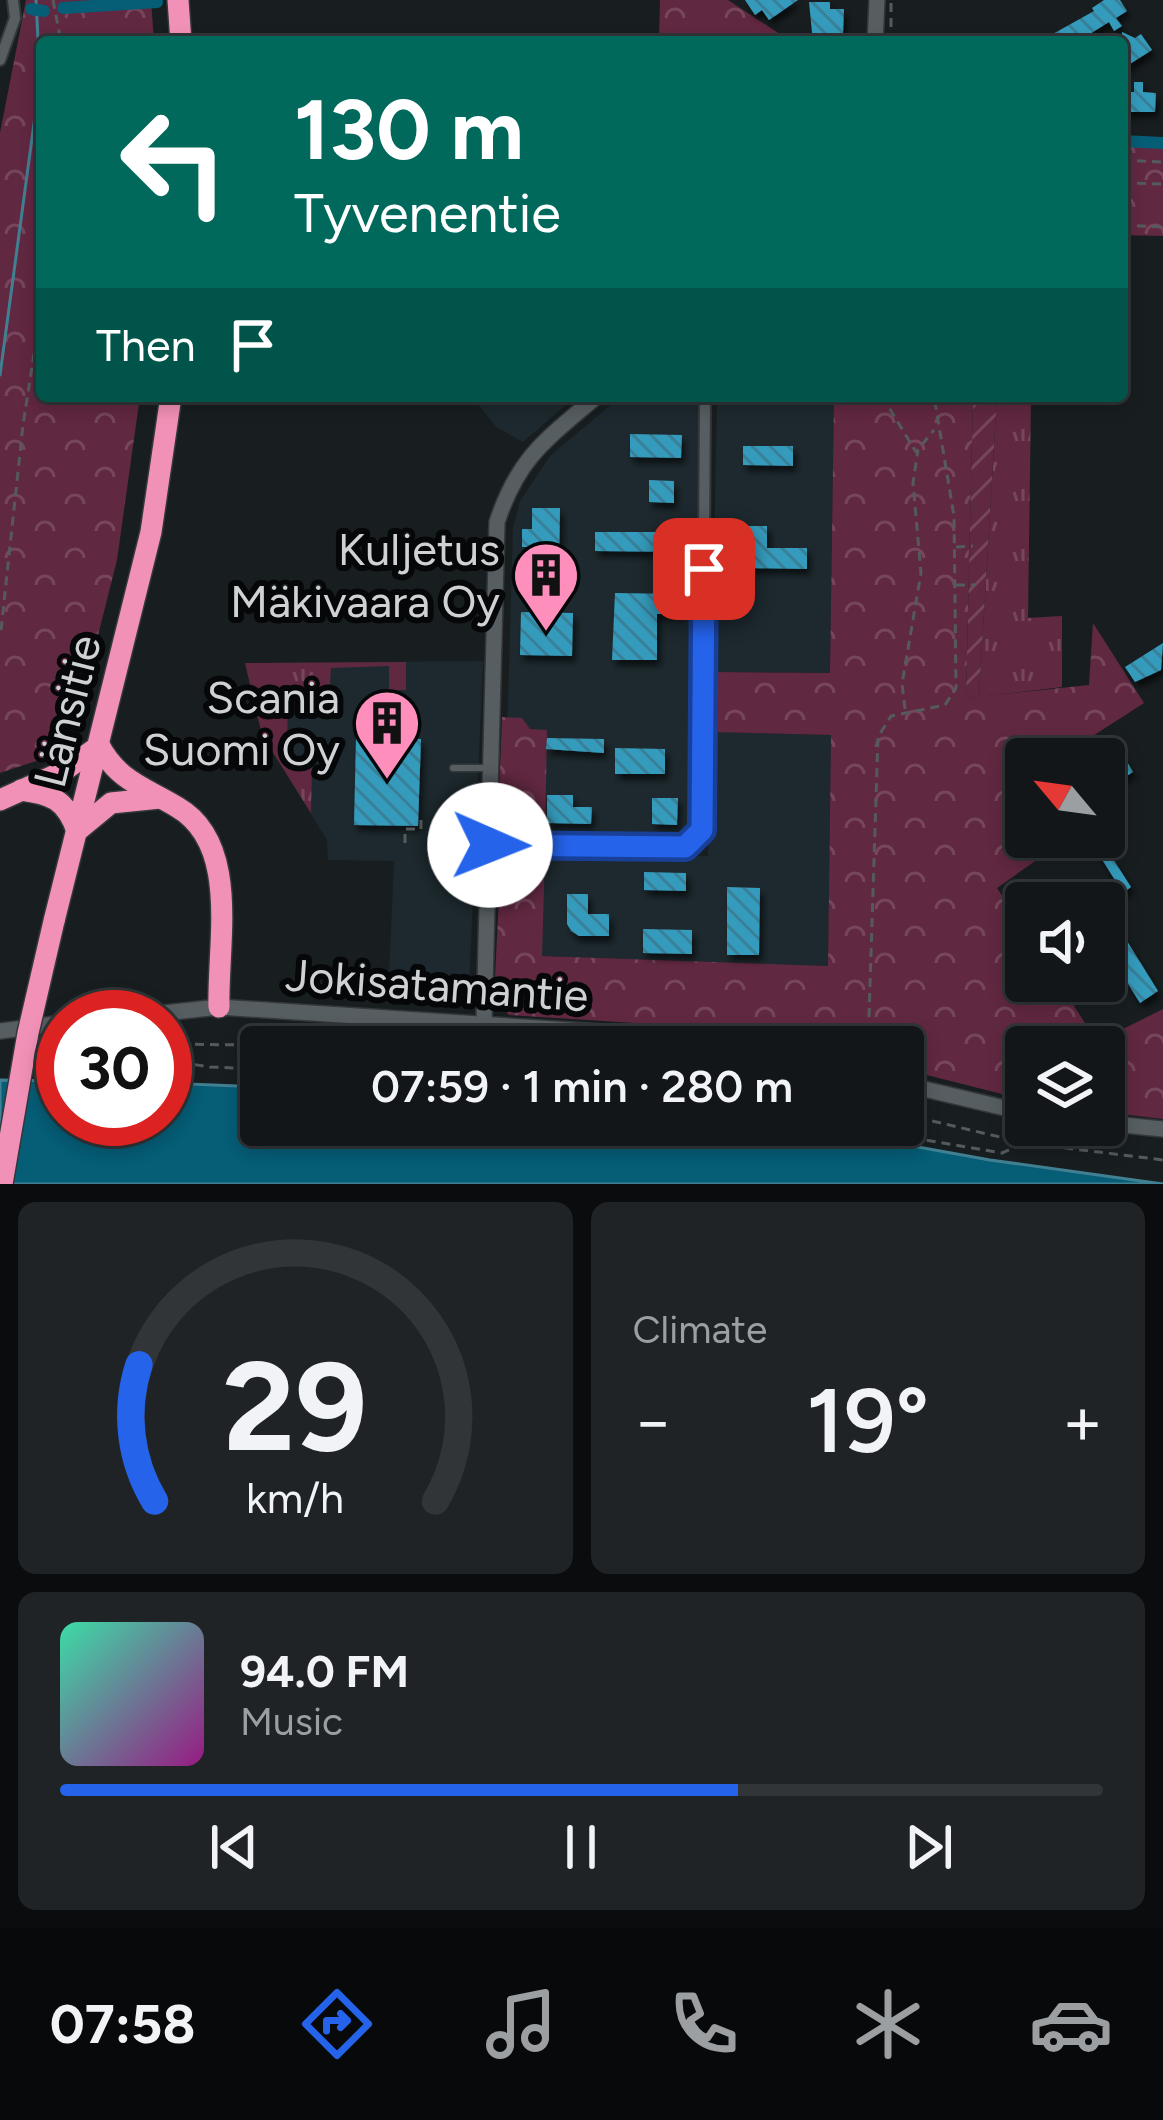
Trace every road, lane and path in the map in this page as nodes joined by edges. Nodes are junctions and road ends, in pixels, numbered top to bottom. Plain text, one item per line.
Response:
1 (13, 0) edge
2 (53, 0) edge
3 (178, 0) edge
4 (877, 0) edge
5 (892, 0) edge
6 (60, 36) edge
7 (181, 36) edge
8 (875, 36) edge
9 (891, 36) edge
10 (0, 59) edge
11 (1128, 160) edge
12 (1163, 162) edge
13 (1128, 183) edge
14 (1163, 184) edge
15 (1128, 225) edge
16 (1163, 227) edge
17 (36, 339) edge
18 (170, 402) edge
19 (589, 402) edge
20 (705, 402) edge
21 (886, 402) edge
22 (934, 402) edge
23 (936, 428) junction
24 (918, 450) junction
25 (973, 546) dead end
26 (954, 547) junction
27 (955, 585) junction
28 (975, 585) dead end
29 (1, 630) edge
30 (904, 713) junction
31 (99, 745) junction
32 (453, 768) dead end
33 (492, 768) junction
34 (10, 795) edge
35 (160, 798) junction
36 (421, 818) dead end
37 (77, 831) junction
38 (405, 843) dead end
39 (449, 844) dead end
40 (490, 845) junction
41 (219, 1007) junction
42 (192, 1010) edge
43 (484, 1022) junction
44 (36, 1026) edge
45 (536, 1026) edge
46 (869, 1026) edge
47 (0, 1031) edge
48 (192, 1044) edge
49 (240, 1045) edge
50 (192, 1064) edge
51 (240, 1068) edge
52 (924, 1089) edge
53 (1005, 1108) edge
54 (924, 1119) edge
55 (1125, 1125) edge
56 (1163, 1129) edge
57 (1005, 1138) edge
58 (924, 1140) edge
59 (1018, 1146) edge
60 (1049, 1146) edge
61 (1163, 1160) edge
62 (2, 1184) edge

1 - 10 street
2 - 6 path
3 - 7 highway
4 - 8 street
5 - 9 path
11 - 12 path
13 - 14 path
15 - 16 path
17 - 29 path
18 - 31 highway, Länsitie
19 - 33 street
20 - 40 street
21 - 24 path
22 - 23 path
23 - 24 path
23 - 26 path
24 - 30 path
25 - 26 path
26 - 27 path
27 - 28 path
27 - 30 path
30 - 46 path
31 - 34 highway
31 - 35 highway
31 - 37 highway, Länsitie
32 - 33 lane
33 - 40 street
34 - 37 highway
35 - 37 highway
35 - 41 highway
36 - 38 path
37 - 62 highway, Länsitie, bridge
39 - 40 lane
40 - 43 street
41 - 42 street, Jokisatamantie
41 - 43 street, Jokisatamantie
43 - 45 street, Jokisatamantie
44 - 47 street
48 - 49 path
50 - 51 path
52 - 53 street
54 - 57 path
55 - 56 street
58 - 59 path
60 - 61 path

